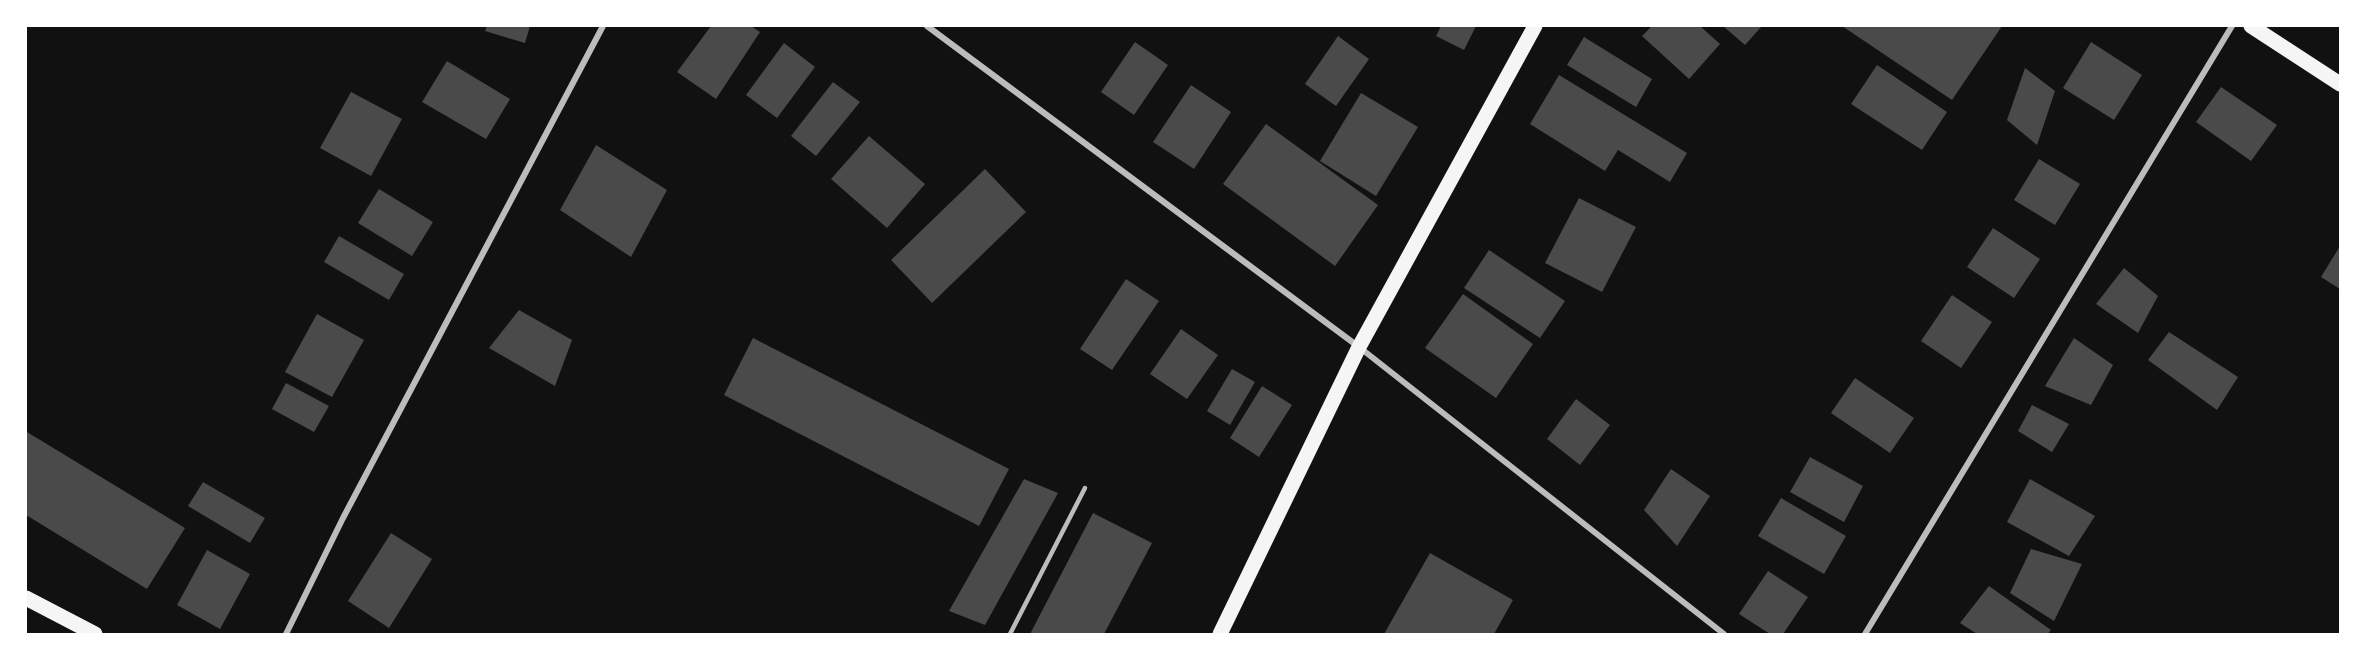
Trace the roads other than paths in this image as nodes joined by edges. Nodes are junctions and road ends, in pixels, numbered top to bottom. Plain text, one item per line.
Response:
1 (603, 26) edge
2 (927, 26) edge
3 (1535, 26) edge
4 (2232, 26) edge
5 (2251, 26) edge
6 (2340, 84) edge
7 (1359, 347) junction
8 (1085, 488) dead end
9 (26, 598) edge
10 (95, 634) edge
11 (286, 634) edge
12 (1010, 634) edge
13 (1220, 634) edge
14 (1724, 634) edge
15 (1865, 634) edge

1 - 11 street
2 - 7 street
3 - 7 main road
4 - 15 street
5 - 6 main road
7 - 13 main road
7 - 14 street
8 - 12 lane
9 - 10 main road

